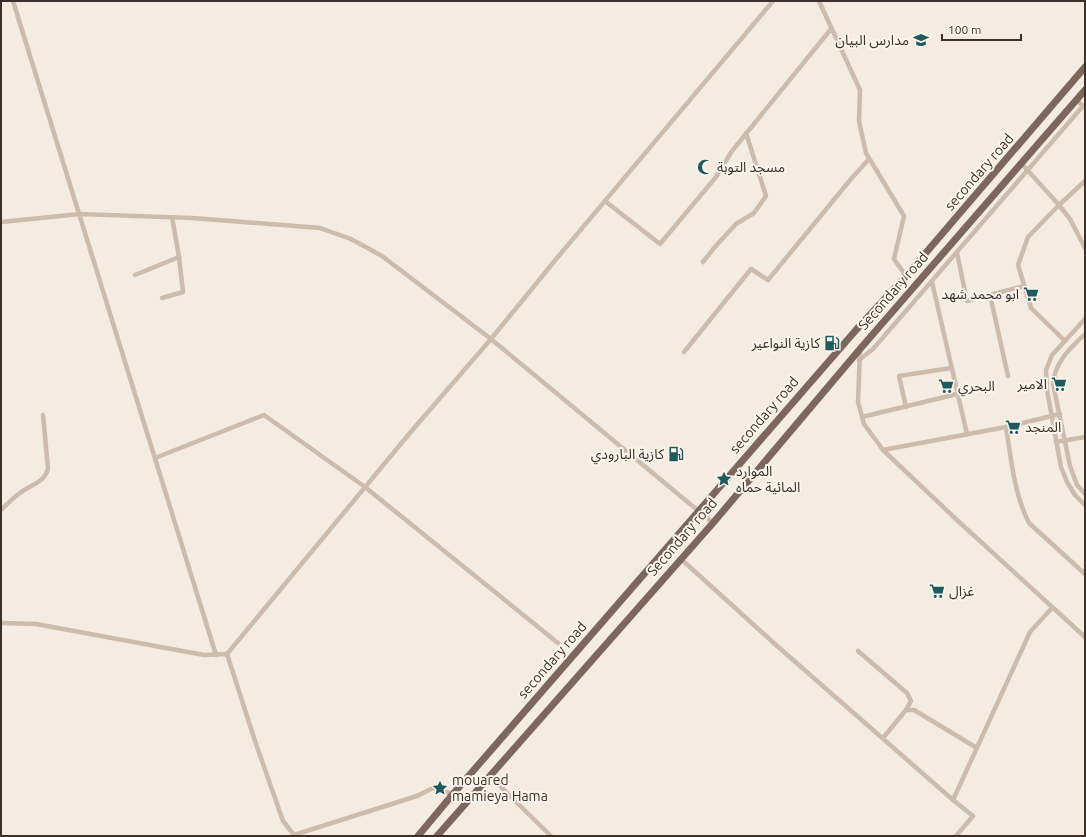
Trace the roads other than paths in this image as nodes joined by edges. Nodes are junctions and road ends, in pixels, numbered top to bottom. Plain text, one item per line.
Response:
1 (13, 1) edge
2 (773, 1) edge
3 (819, 1) edge
4 (831, 29) junction
5 (1085, 67) edge
6 (1085, 90) edge
7 (1076, 100) junction
8 (1084, 107) edge
9 (746, 133) junction
10 (869, 159) junction
11 (1021, 163) junction
12 (1028, 169) junction
13 (1085, 181) edge
14 (605, 201) junction
15 (1059, 205) junction
16 (80, 214) junction
17 (172, 217) junction
18 (1, 222) edge
19 (1085, 248) edge
20 (957, 253) junction
21 (179, 257) junction
22 (703, 262) dead end
23 (135, 275) dead end
24 (906, 276) junction
25 (932, 282) junction
26 (1024, 286) junction
27 (990, 295) junction
28 (162, 298) dead end
29 (1085, 319) edge
30 (1085, 334) edge
31 (492, 339) junction
32 (1065, 342) junction
33 (860, 349) junction
34 (684, 352) dead end
35 (859, 360) junction
36 (951, 368) junction
37 (1008, 376) dead end
38 (958, 394) junction
39 (906, 407) junction
40 (1060, 414) junction
41 (42, 415) dead end
42 (1052, 416) junction
43 (862, 417) junction
44 (1006, 427) junction
45 (967, 434) junction
46 (1085, 437) edge
47 (1065, 441) junction
48 (1056, 442) junction
49 (883, 450) junction
50 (155, 458) junction
51 (366, 487) junction
52 (1085, 494) edge
53 (1085, 505) edge
54 (1, 510) edge
55 (698, 511) junction
56 (713, 523) junction
57 (681, 559) junction
58 (1085, 574) edge
59 (1052, 608) junction
60 (1, 623) edge
61 (1085, 637) edge
62 (558, 643) dead end
63 (858, 651) dead end
64 (228, 654) junction
65 (216, 655) junction
66 (906, 710) junction
67 (883, 738) junction
68 (977, 748) junction
69 (490, 775) junction
70 (453, 794) junction
71 (953, 800) junction
72 (418, 836) edge
73 (437, 836) edge
74 (551, 836) edge
75 (956, 836) edge

1 - 16 street
2 - 14 street
3 - 4 street
4 - 9 street
4 - 10 street
5 - 24 main road, secondary road
6 - 7 main road, Secondary road
7 - 8 street
7 - 11 main road, Secondary road
8 - 12 street
9 - 14 street
9 - 22 street
10 - 24 street
10 - 34 street
11 - 12 street
11 - 33 main road, Secondary road
12 - 15 street
12 - 20 street
13 - 15 street
14 - 31 street
15 - 19 street
15 - 26 street
16 - 17 street
16 - 18 street
16 - 50 street
17 - 21 street
17 - 31 street
20 - 25 street
20 - 27 street
21 - 23 street
21 - 28 street
24 - 55 main road, secondary road
25 - 35 street
25 - 36 street
26 - 27 street
26 - 32 street
27 - 37 street
29 - 32 street
30 - 40 street
31 - 51 street
31 - 55 street
32 - 42 street
33 - 35 street
33 - 56 main road, Secondary road
35 - 43 street
36 - 38 street
36 - 39 street
38 - 39 street
38 - 45 street
39 - 43 street
40 - 42 street
40 - 47 street
41 - 54 street
42 - 44 street
42 - 48 street
43 - 49 street
44 - 45 street
44 - 58 street
45 - 49 street
46 - 47 street
47 - 48 street
47 - 52 street
48 - 53 street
49 - 59 street
50 - 51 street
50 - 65 street
51 - 62 street
51 - 64 street
55 - 56 street
55 - 70 main road, secondary road
56 - 57 main road, Secondary road
57 - 67 street
57 - 69 main road, Secondary road
59 - 61 street
59 - 68 street
60 - 65 street
63 - 66 street
64 - 65 street
64 - 70 street
66 - 67 street
66 - 68 street
67 - 71 street
68 - 71 street
69 - 73 main road, Secondary road
69 - 74 street
70 - 72 main road, secondary road
71 - 75 street

